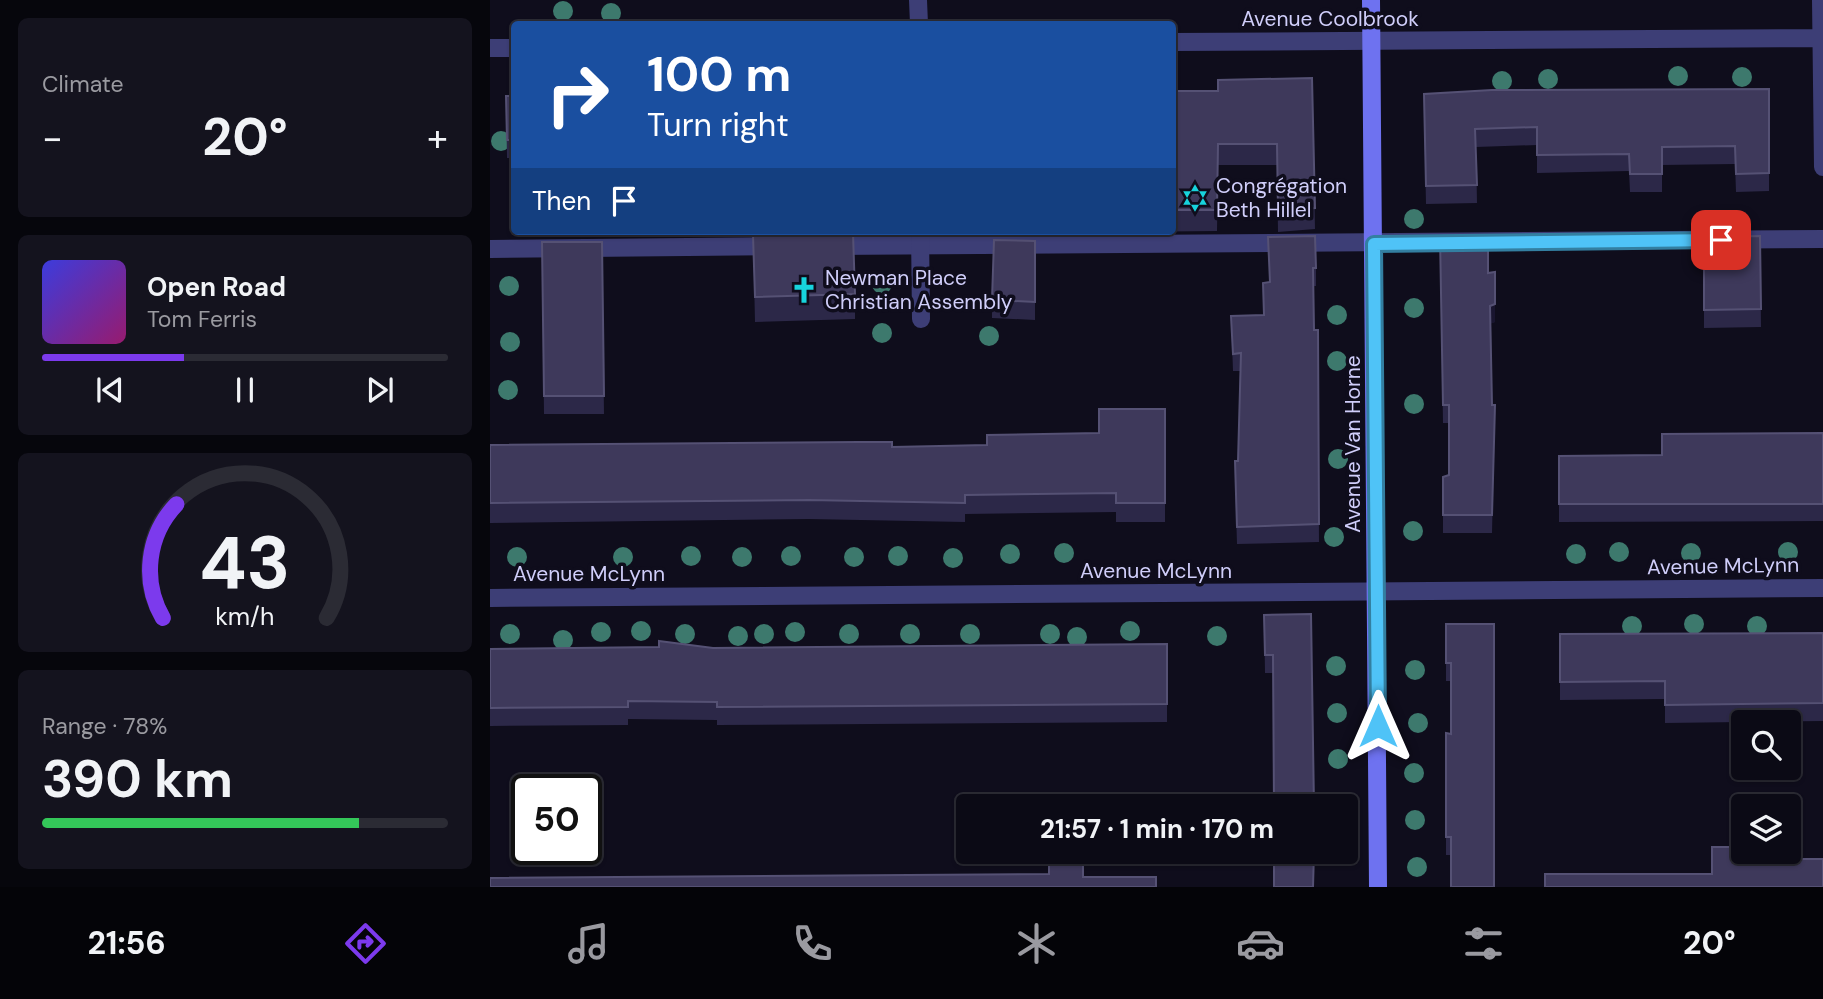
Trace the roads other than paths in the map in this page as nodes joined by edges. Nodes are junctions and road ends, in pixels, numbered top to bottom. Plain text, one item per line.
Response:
1 (918, 0) edge
2 (1371, 0) edge
3 (1821, 0) edge
4 (919, 21) edge
5 (1822, 38) edge
6 (1371, 41) junction
7 (1176, 42) edge
8 (490, 48) edge
9 (511, 48) edge
10 (1823, 167) edge
11 (920, 238) edge
12 (1823, 239) edge
13 (1374, 244) junction
14 (490, 249) edge
15 (921, 319) dead end
16 (1823, 588) edge
17 (1377, 593) junction
18 (490, 598) edge
19 (1378, 887) edge

1 - 4 street
2 - 6 main road, Avenue Van Horne
3 - 5 street
5 - 6 street, Avenue Coolbrook
5 - 10 street
6 - 7 street, Avenue Coolbrook
6 - 13 main road, Avenue Van Horne
8 - 9 street
11 - 13 street
11 - 14 street
11 - 15 street
12 - 13 street
13 - 17 main road, Avenue Van Horne
16 - 17 street, Avenue McLynn
17 - 18 street, Avenue McLynn
17 - 19 main road, Avenue Van Horne

